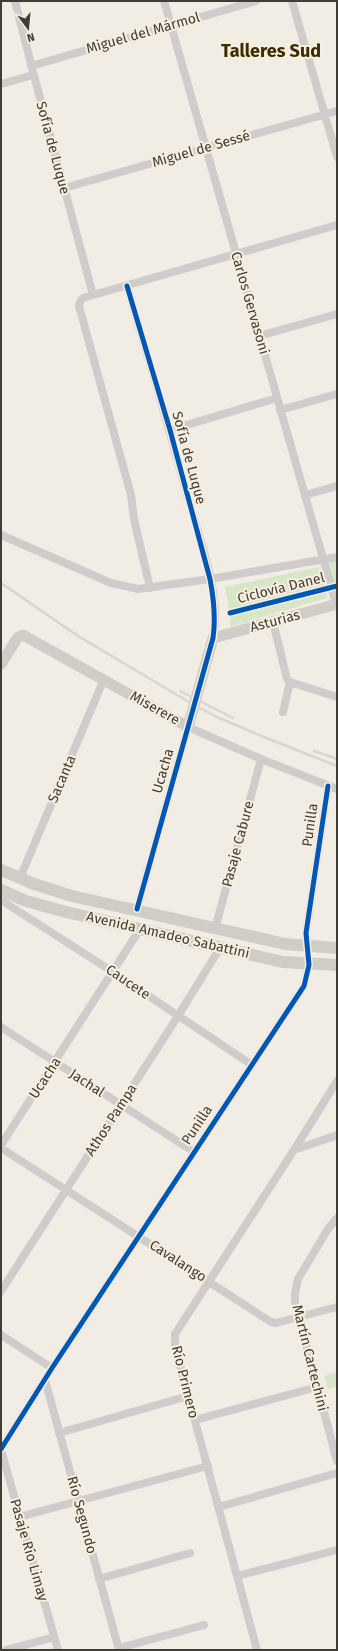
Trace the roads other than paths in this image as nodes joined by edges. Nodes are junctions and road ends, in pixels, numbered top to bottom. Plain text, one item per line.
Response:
1 (15, 1) edge
2 (164, 1) edge
3 (256, 1) edge
4 (292, 1) edge
5 (170, 25) junction
6 (31, 66) junction
7 (34, 75) junction
8 (1, 84) edge
9 (337, 111) edge
10 (325, 114) junction
11 (206, 148) junction
12 (337, 157) edge
13 (64, 188) junction
14 (337, 225) edge
15 (237, 255) junction
16 (127, 286) junction
17 (93, 295) junction
18 (337, 314) edge
19 (259, 336) junction
20 (337, 394) edge
21 (277, 398) junction
22 (280, 410) junction
23 (170, 430) junction
24 (337, 486) edge
25 (305, 495) junction
26 (1, 535) edge
27 (337, 557) edge
28 (323, 561) junction
29 (210, 579) junction
30 (150, 588) junction
31 (336, 604) edge
32 (273, 622) junction
33 (213, 638) junction
34 (1, 664) edge
35 (104, 679) junction
36 (290, 682) junction
37 (337, 697) edge
38 (283, 712) dead end
39 (188, 727) junction
40 (261, 759) junction
41 (328, 786) junction
42 (337, 789) edge
43 (1, 870) edge
44 (20, 878) junction
45 (4, 898) edge
46 (137, 910) junction
47 (140, 929) junction
48 (215, 929) junction
49 (308, 947) junction
50 (220, 948) junction
51 (337, 948) edge
52 (309, 965) junction
53 (337, 965) edge
54 (113, 972) junction
55 (178, 1016) junction
56 (1, 1027) edge
57 (55, 1062) junction
58 (252, 1065) junction
59 (337, 1080) edge
60 (121, 1105) junction
61 (337, 1135) edge
62 (1, 1147) edge
63 (294, 1150) junction
64 (194, 1152) junction
65 (66, 1190) junction
66 (337, 1218) edge
67 (139, 1236) junction
68 (209, 1282) junction
69 (1, 1291) edge
70 (337, 1307) edge
71 (299, 1317) junction
72 (1, 1335) edge
73 (52, 1368) junction
74 (44, 1380) junction
75 (317, 1387) junction
76 (188, 1396) junction
77 (195, 1420) junction
78 (59, 1433) junction
79 (1, 1449) edge
80 (337, 1461) edge
81 (208, 1466) junction
82 (337, 1473) edge
83 (78, 1501) junction
84 (218, 1506) junction
85 (19, 1517) junction
86 (337, 1550) edge
87 (190, 1553) dead end
88 (237, 1576) junction
89 (99, 1579) junction
90 (204, 1625) dead end
91 (54, 1636) junction
92 (119, 1649) edge
93 (6, 1650) edge
94 (58, 1650) edge
95 (257, 1650) edge

1 - 6 street, Sofía de Luque
2 - 5 street, Carlos Gervasoni
3 - 5 street, Miguel del Mármol
4 - 10 street
5 - 6 street, Miguel del Mármol
5 - 11 street, Carlos Gervasoni
6 - 7 street, Sofía de Luque
7 - 8 street
7 - 13 street, Sofía de Luque
9 - 10 street, Miguel de Sessé
10 - 11 street, Miguel de Sessé
10 - 12 street
11 - 13 street, Miguel de Sessé
11 - 15 street, Carlos Gervasoni
13 - 17 street, Sofía de Luque
14 - 15 street
15 - 16 street
15 - 19 street, Carlos Gervasoni
16 - 17 street
16 - 23 street, Sofía de Luque
17 - 30 street
18 - 19 street
19 - 21 street, Carlos Gervasoni
20 - 22 street
21 - 22 street, Carlos Gervasoni
21 - 23 street
22 - 25 street, Carlos Gervasoni
23 - 29 street, Sofía de Luque
24 - 25 street
25 - 28 street, Carlos Gervasoni
26 - 30 street
27 - 28 street
28 - 29 street
28 - 31 street, Carlos Gervasoni
29 - 30 street
29 - 33 street, Sofía de Luque
31 - 32 street, Asturias
32 - 33 street, Asturias
32 - 36 street
33 - 39 street, Ucacha
34 - 35 street, Miserere
35 - 39 street, Miserere
35 - 44 street, Sacanta
36 - 37 street
36 - 38 street
39 - 40 street, Miserere
39 - 46 street, Ucacha
40 - 41 street, Miserere
40 - 48 street, Pasaje Cabure
41 - 42 street, Miserere
41 - 49 street, Punilla
43 - 44 main road, Avenida Amadeo Sabattini
44 - 46 main road, Avenida Amadeo Sabattini
45 - 47 main road, Avenida Amadeo Sabattini
45 - 54 street, Caucete
46 - 48 main road, Avenida Amadeo Sabattini
47 - 50 main road, Avenida Amadeo Sabattini
47 - 54 street, Ucacha
48 - 49 main road, Avenida Amadeo Sabattini
49 - 51 main road, Avenida Amadeo Sabattini
49 - 52 street, Punilla
50 - 52 main road, Avenida Amadeo Sabattini
50 - 55 street, Athos Pampa
52 - 53 main road, Avenida Amadeo Sabattini
52 - 58 street, Punilla
54 - 55 street, Caucete
54 - 57 street, Ucacha
55 - 58 street, Caucete
55 - 60 street, Athos Pampa
56 - 57 street, Jachal
57 - 60 street, Jachal
57 - 62 street, Ucacha
58 - 64 street, Punilla
59 - 63 street, Río Primero
60 - 64 street, Jachal
60 - 65 street, Athos Pampa
61 - 63 street
62 - 65 street, Cavalango
63 - 68 street, Río Primero
64 - 67 street, Punilla
65 - 67 street, Cavalango
65 - 69 street, Athos Pampa
66 - 71 street, Martín Cartechini
67 - 68 street, Cavalango
67 - 73 street, Punilla
68 - 71 street, Cavalango
68 - 76 street, Río Primero
70 - 71 street
71 - 75 street, Martín Cartechini
72 - 73 street
73 - 74 street, Punilla
74 - 78 street, Río Segundo
74 - 79 street, Punilla
75 - 77 street
75 - 80 street, Martín Cartechini
76 - 77 street, Río Primero
76 - 78 street
77 - 81 street, Río Primero
78 - 83 street, Río Segundo
79 - 85 street, Pasaje Río Limay
81 - 83 street
81 - 84 street, Río Primero
82 - 84 street
83 - 85 street
83 - 89 street, Río Segundo
84 - 88 street, Río Primero
85 - 91 street, Pasaje Río Limay
86 - 88 street
87 - 89 street
88 - 95 street, Río Primero
89 - 92 street, Río Segundo
90 - 92 street
91 - 93 street
91 - 94 street, Pasaje Río Limay

